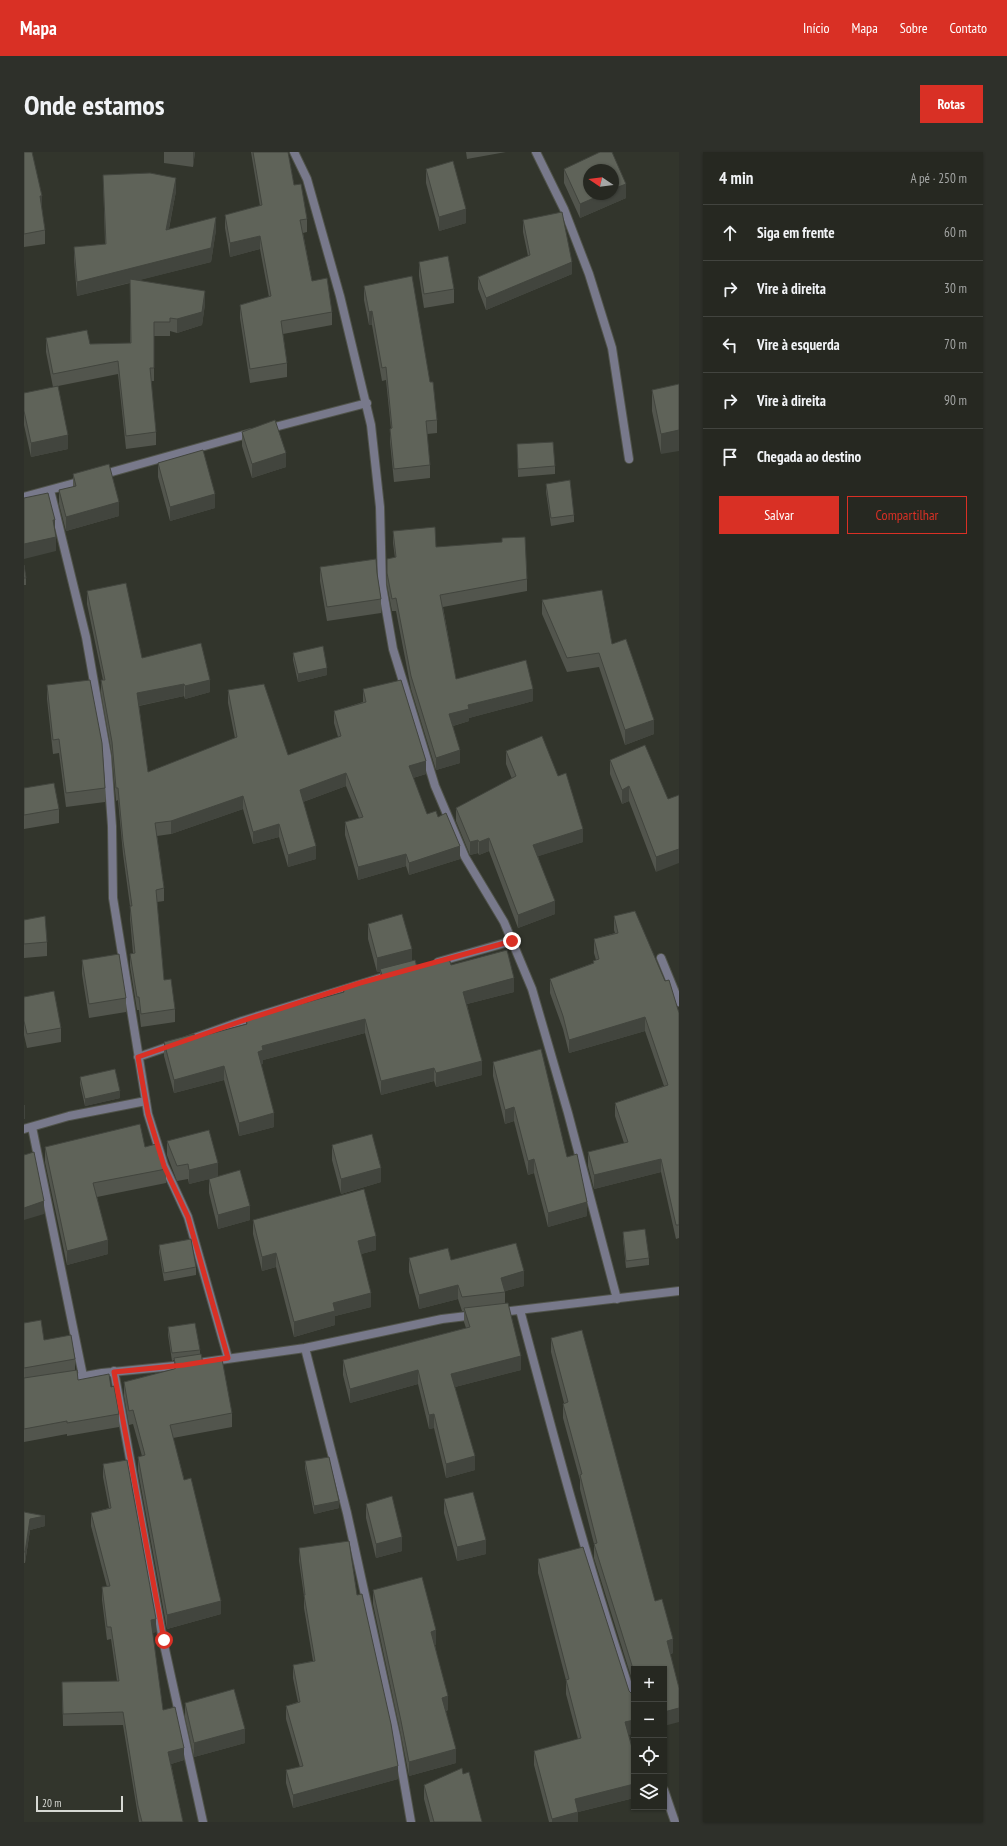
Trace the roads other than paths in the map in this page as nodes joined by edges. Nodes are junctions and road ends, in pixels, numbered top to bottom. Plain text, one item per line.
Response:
1 (294, 152) edge
2 (536, 152) edge
3 (366, 403) junction
4 (629, 459) dead end
5 (50, 490) junction
6 (24, 497) edge
7 (512, 941) junction
8 (660, 958) dead end
9 (428, 964) edge
10 (398, 973) edge
11 (679, 1002) edge
12 (138, 1057) junction
13 (146, 1101) junction
14 (28, 1128) edge
15 (679, 1291) edge
16 (617, 1299) junction
17 (520, 1310) junction
18 (306, 1348) junction
19 (228, 1358) junction
20 (114, 1372) junction
21 (83, 1376) junction
22 (61, 1380) edge
23 (634, 1702) edge
24 (667, 1799) edge
25 (203, 1822) edge
26 (411, 1822) edge
27 (675, 1822) edge

1 - 3 street
2 - 4 street
3 - 5 street
3 - 7 street
5 - 6 street
5 - 12 street
7 - 9 street
7 - 16 street
8 - 11 street
10 - 12 street
12 - 13 street
13 - 14 street
13 - 19 street
14 - 21 street
15 - 16 street
16 - 17 street
17 - 18 street
17 - 23 street
18 - 19 street
18 - 26 street
19 - 20 street
20 - 21 street
20 - 25 street
21 - 22 street
24 - 27 street

